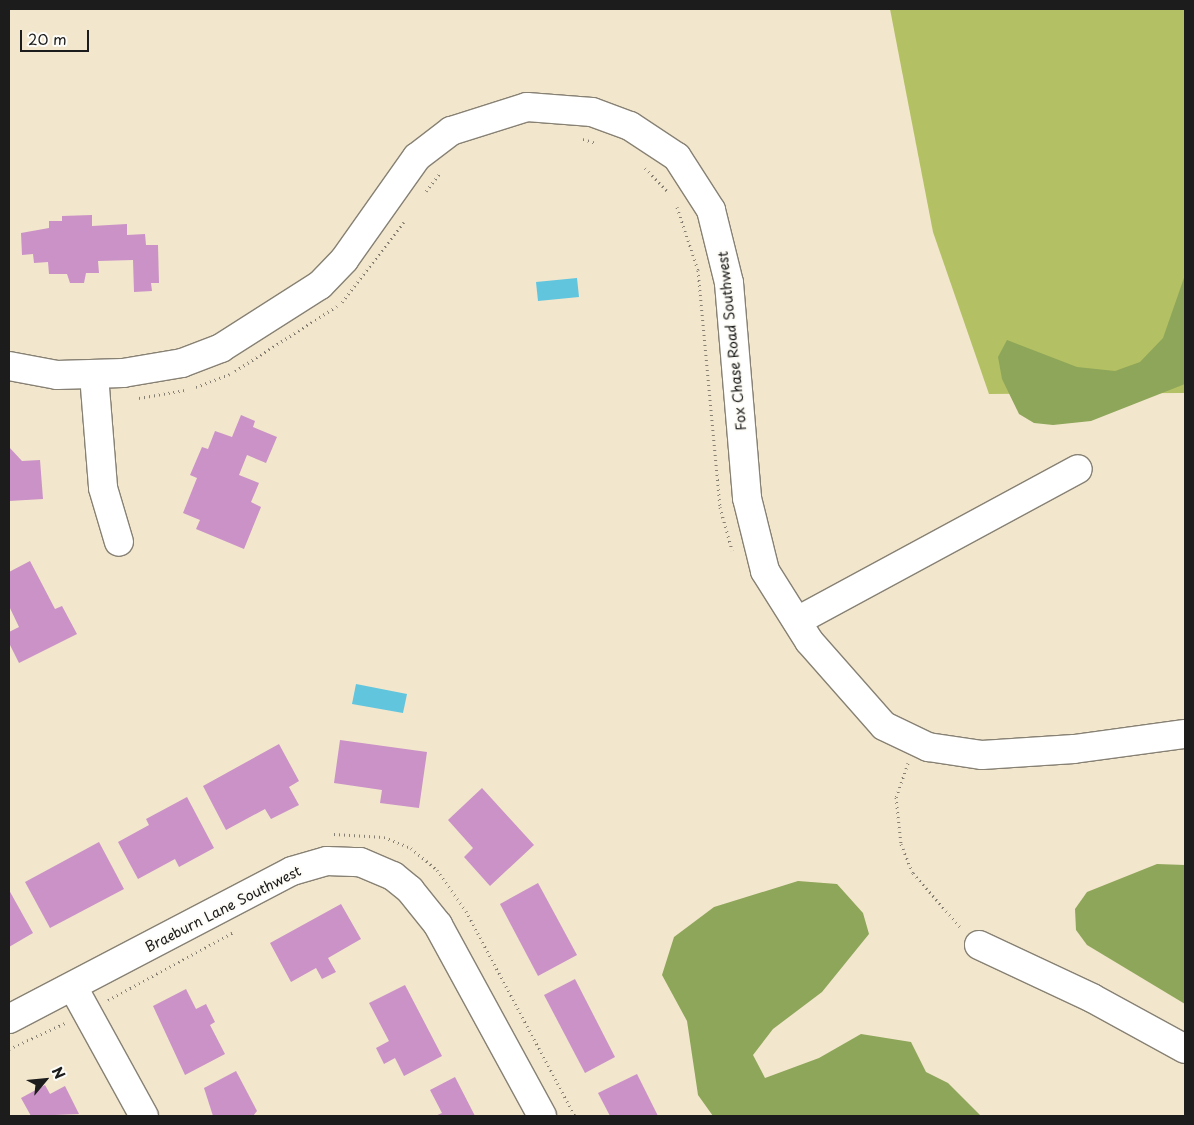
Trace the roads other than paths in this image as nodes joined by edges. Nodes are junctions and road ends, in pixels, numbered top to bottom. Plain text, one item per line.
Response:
1 (9, 366) edge
2 (94, 375) junction
3 (1078, 468) dead end
4 (119, 542) dead end
5 (796, 621) junction
6 (1185, 734) edge
7 (979, 945) road end
8 (73, 986) junction
9 (9, 1019) edge
10 (1185, 1049) edge
11 (144, 1116) edge
12 (542, 1116) edge

1 - 2 street, Fox Chase Road Southwest
2 - 4 street
2 - 5 street, Fox Chase Road Southwest
3 - 5 street
5 - 6 street, Fox Chase Road Southwest
7 - 10 street
8 - 9 street, Braeburn Lane Southwest
8 - 11 street
8 - 12 street, Braeburn Lane Southwest

